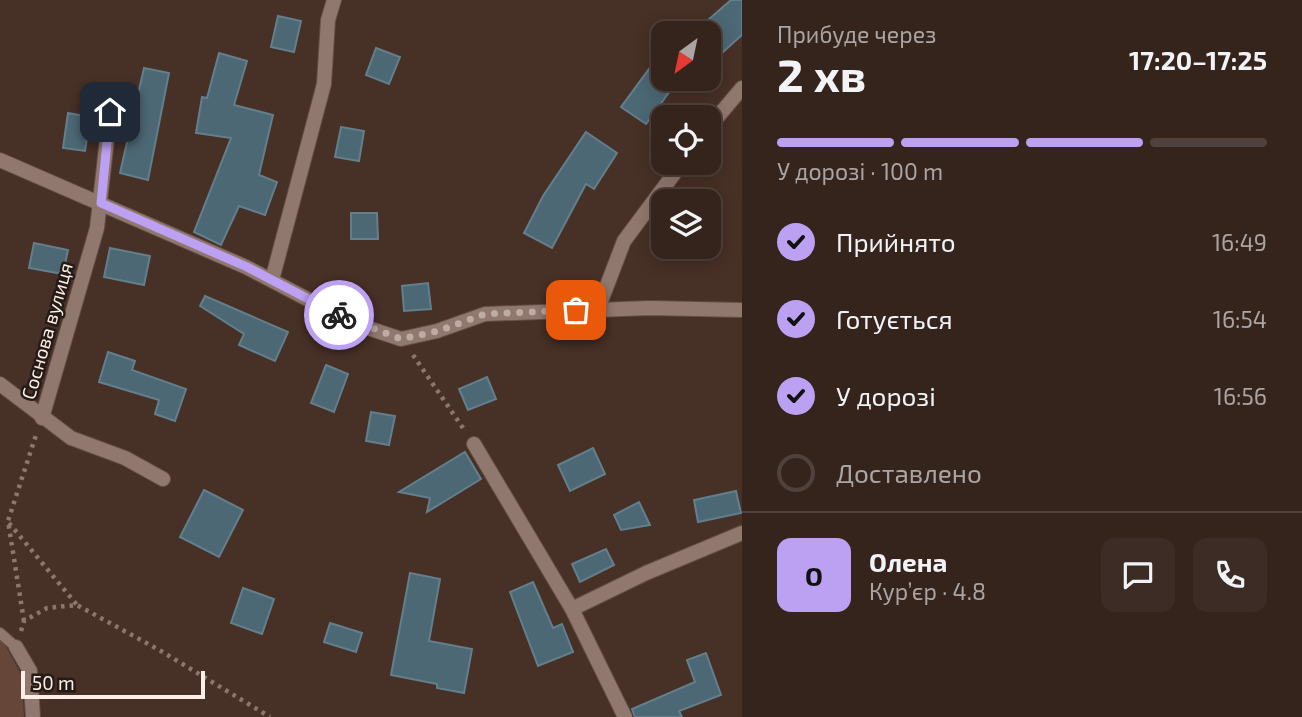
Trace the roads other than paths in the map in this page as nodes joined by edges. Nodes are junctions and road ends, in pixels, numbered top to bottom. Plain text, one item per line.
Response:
1 (334, 0) edge
2 (742, 88) edge
3 (110, 112) dead end
4 (721, 113) edge
5 (0, 160) edge
6 (672, 175) edge
7 (101, 203) junction
8 (272, 279) junction
9 (598, 309) junction
10 (742, 310) edge
11 (0, 384) edge
12 (42, 418) junction
13 (474, 444) road end
14 (163, 479) dead end
15 (742, 533) edge
16 (572, 609) junction
17 (0, 633) edge
18 (16, 647) joint
19 (33, 717) edge
20 (625, 717) edge

1 - 8 street
2 - 4 street
3 - 7 street, Соснова вулиця
5 - 7 street
6 - 9 street
7 - 8 street
7 - 12 street, Соснова вулиця
8 - 9 street
9 - 10 street
11 - 12 street
12 - 14 street, Соснова вулиця
13 - 16 street
15 - 16 street
16 - 20 street
17 - 18 lane
18 - 19 street

